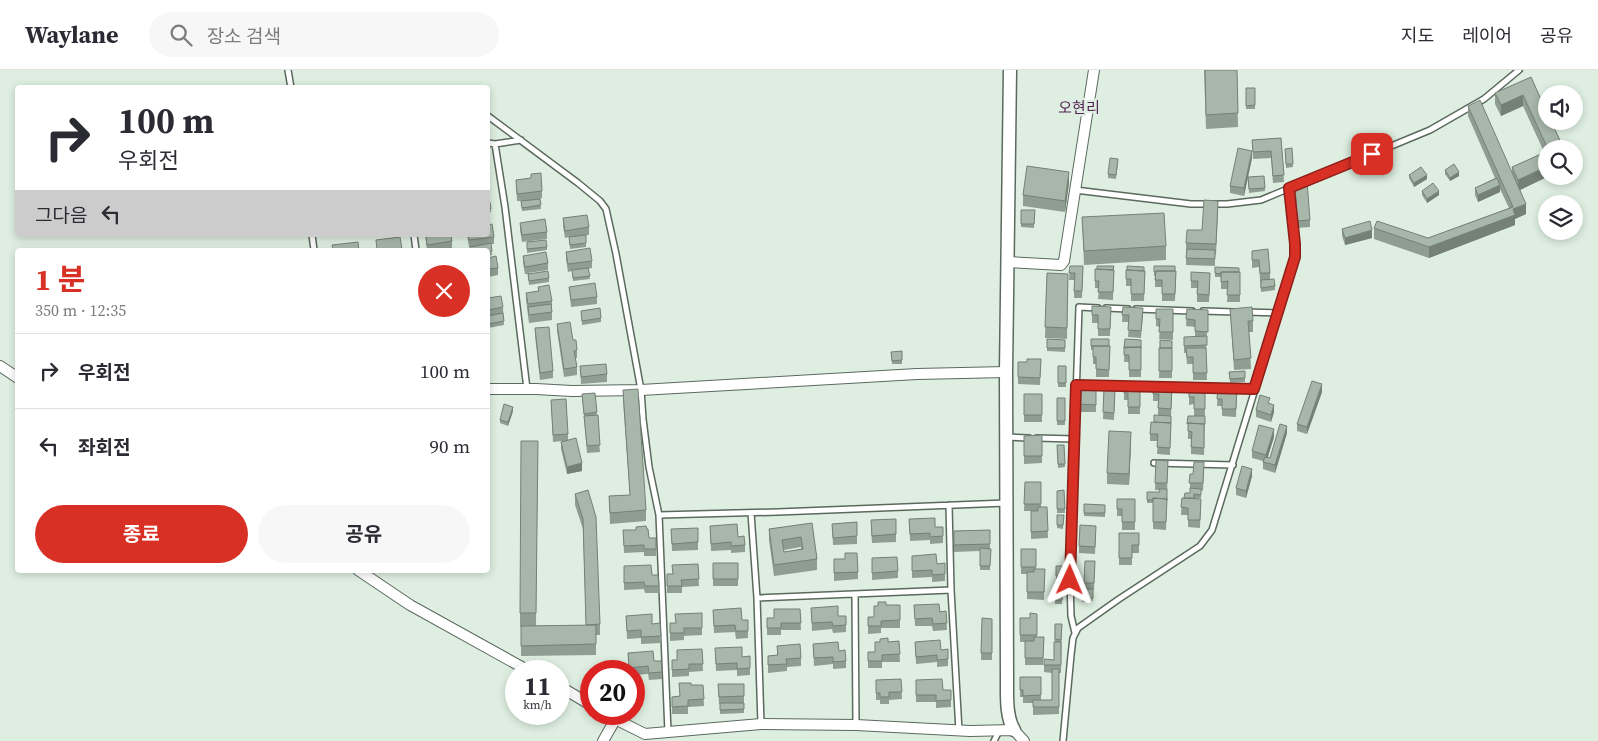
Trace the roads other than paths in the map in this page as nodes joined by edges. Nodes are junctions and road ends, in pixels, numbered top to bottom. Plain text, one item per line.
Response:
1 (288, 70) edge
2 (1010, 70) edge
3 (1094, 70) edge
4 (1520, 70) edge
5 (290, 85) edge
6 (490, 118) edge
7 (520, 140) junction
8 (490, 143) edge
9 (494, 144) junction
10 (1289, 188) junction
11 (1076, 190) junction
12 (1008, 262) junction
13 (1278, 313) junction
14 (0, 366) edge
15 (1006, 372) junction
16 (15, 376) edge
17 (1076, 385) junction
18 (490, 389) edge
19 (527, 389) junction
20 (1254, 389) junction
21 (641, 390) junction
22 (1007, 437) junction
23 (1074, 439) junction
24 (1154, 463) edge
25 (1233, 465) junction
26 (1007, 503) junction
27 (949, 505) junction
28 (751, 513) junction
29 (659, 515) junction
30 (362, 573) edge
31 (951, 590) junction
32 (854, 595) junction
33 (757, 598) junction
34 (1075, 633) junction
35 (509, 660) edge
36 (761, 724) junction
37 (613, 725) edge
38 (626, 725) edge
39 (856, 726) junction
40 (1014, 730) junction
41 (959, 731) junction
42 (1000, 731) junction
43 (645, 734) junction
44 (664, 735) edge
45 (603, 741) edge
46 (655, 741) edge
47 (994, 741) edge
48 (1024, 741) edge
49 (1063, 741) edge

1 - 5 lane
2 - 12 street
3 - 11 street
4 - 10 lane
6 - 7 lane
7 - 9 lane
7 - 21 lane
8 - 9 lane
9 - 19 lane
10 - 11 lane
10 - 13 lane
11 - 12 street
12 - 15 street
13 - 17 lane
13 - 20 lane
14 - 16 street
15 - 21 street
15 - 22 street
17 - 20 lane
17 - 23 lane
18 - 19 street
19 - 21 street
20 - 25 lane
21 - 29 lane
22 - 23 lane
22 - 26 street
23 - 34 lane
24 - 25 lane
25 - 34 lane
26 - 27 lane
26 - 40 street
27 - 28 lane
27 - 31 lane
28 - 29 lane
28 - 33 lane
29 - 44 lane
30 - 35 street
31 - 32 lane
31 - 41 lane
32 - 33 lane
32 - 39 lane
33 - 36 lane
34 - 49 lane
36 - 39 street
36 - 44 street
37 - 45 street
38 - 43 street
39 - 41 street
40 - 42 street
40 - 48 street
41 - 42 street
42 - 47 lane
43 - 44 street
43 - 46 lane

